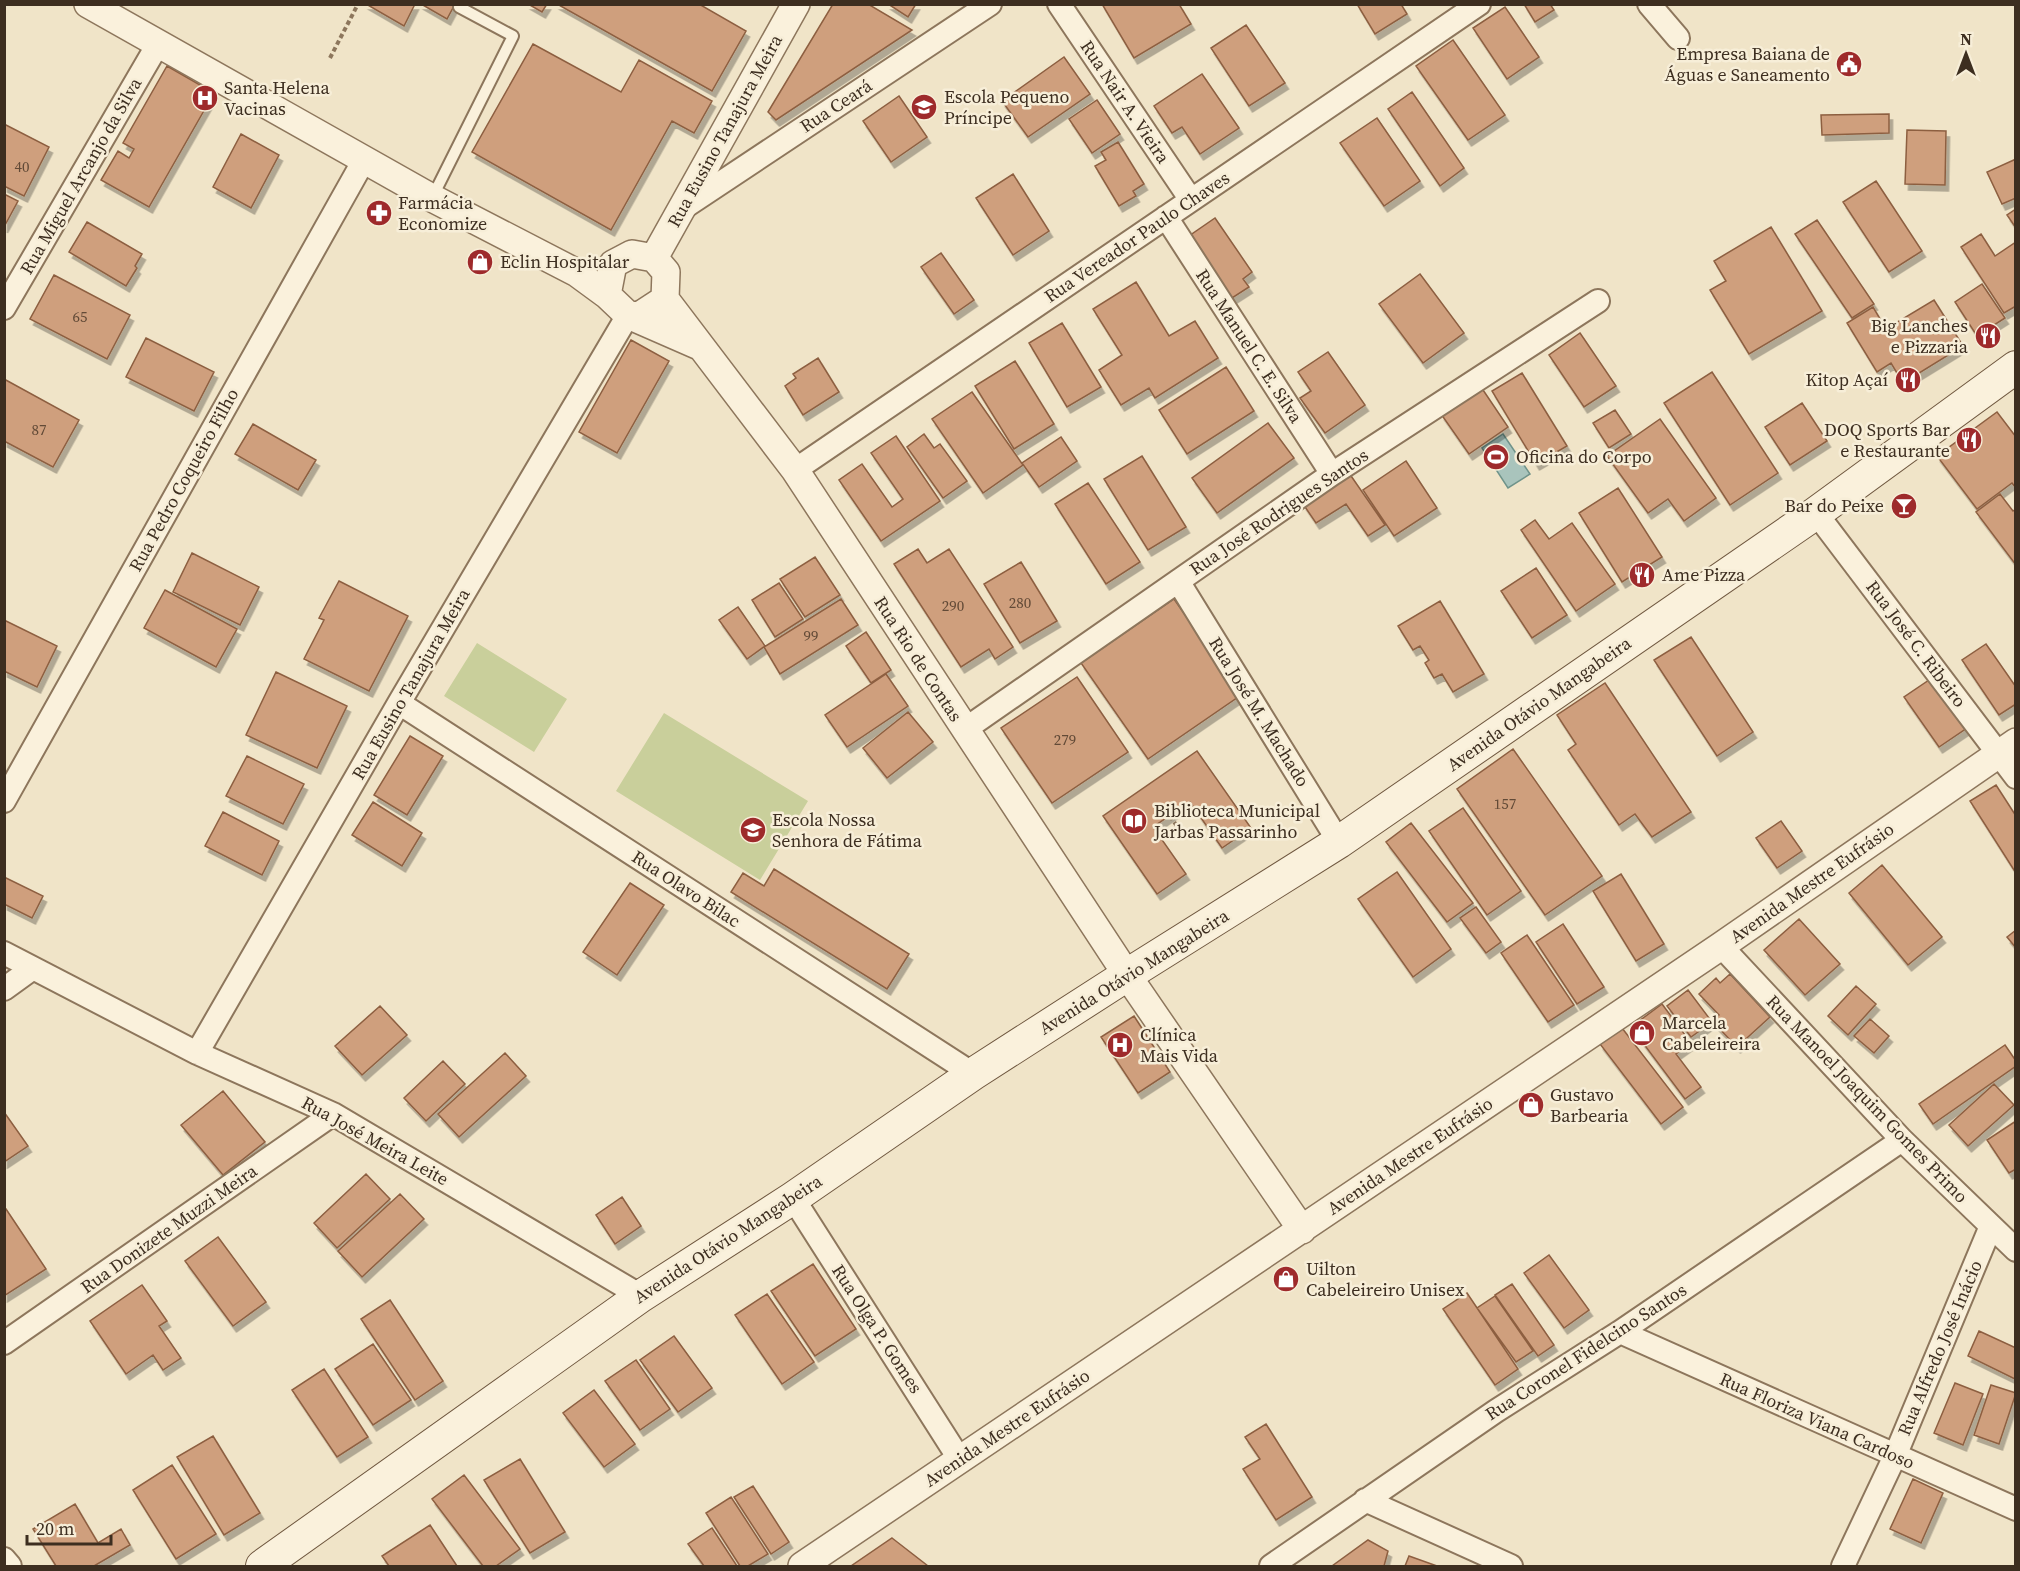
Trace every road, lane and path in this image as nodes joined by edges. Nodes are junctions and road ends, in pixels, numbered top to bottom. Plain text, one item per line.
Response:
1 (87, 4) edge
2 (358, 4) edge
3 (796, 4) edge
4 (990, 4) edge
5 (1059, 4) edge
6 (1479, 4) edge
7 (1649, 4) edge
8 (459, 7) dead end
9 (1678, 38) dead end
10 (158, 45) junction
11 (330, 58) dead end
12 (364, 160) junction
13 (432, 198) junction
14 (1191, 200) junction
15 (683, 208) junction
16 (1166, 217) junction
17 (654, 258) junction
18 (613, 264) junction
19 (577, 273) junction
20 (607, 295) junction
21 (665, 299) junction
22 (1598, 301) dead end
23 (4, 308) edge
24 (628, 315) junction
25 (703, 347) junction
26 (2011, 372) edge
27 (795, 470) junction
28 (1332, 474) junction
29 (1816, 513) junction
30 (1178, 581) junction
31 (399, 703) junction
32 (964, 729) junction
33 (2007, 748) edge
34 (2016, 777) edge
35 (4, 801) edge
36 (1170, 816) dead end
37 (1183, 835) dead end
38 (1339, 842) junction
39 (1721, 946) junction
40 (4, 953) edge
41 (33, 968) junction
42 (1127, 975) junction
43 (4, 989) edge
44 (197, 1053) junction
45 (973, 1074) junction
46 (333, 1114) junction
47 (1902, 1140) junction
48 (793, 1198) junction
49 (1991, 1226) junction
50 (1302, 1230) junction
51 (2016, 1250) edge
52 (641, 1296) junction
53 (1620, 1332) junction
54 (4, 1343) edge
55 (1895, 1456) junction
56 (960, 1460) junction
57 (1365, 1500) junction
58 (2016, 1509) edge
59 (4, 1559) edge
60 (809, 1565) edge
61 (10, 1566) edge
62 (262, 1566) edge
63 (1271, 1566) edge
64 (1511, 1566) edge
65 (1843, 1566) edge

1 - 10 street
2 - 11 path
3 - 15 street, Rua Eusino Tanajura Meira
4 - 15 street, Rua Ceará
5 - 14 street, Rua Nair A. Vieira
6 - 14 street, Rua Vereador Paulo Chaves
7 - 9 street
8 - 13 lane
10 - 12 street
10 - 23 street, Rua Miguel Arcanjo da Silva
12 - 13 street
12 - 35 street, Rua Pedro Coqueiro Filho
13 - 19 street
14 - 16 street, Rua Vereador Paulo Chaves
15 - 17 street, Rua Eusino Tanajura Meira
16 - 27 street, Rua Vereador Paulo Chaves
16 - 28 street, Rua Manuel C. E. Silva
17 - 18 street
17 - 21 street
18 - 19 street
18 - 20 street
19 - 20 street
20 - 24 street
21 - 24 street
21 - 25 street, Rua Rio de Contas
22 - 28 street, Rua José Rodrigues Santos
24 - 25 street
24 - 31 street, Rua Eusino Tanajura Meira
25 - 27 street, Rua Rio de Contas
26 - 29 main road, Avenida Otávio Mangabeira
27 - 32 street, Rua Rio de Contas
28 - 30 street, Rua José Rodrigues Santos
29 - 33 street, Rua José C. Ribeiro
29 - 38 main road, Avenida Otávio Mangabeira
30 - 32 street, Rua José Rodrigues Santos
30 - 38 street, Rua José M. Machado
31 - 44 street, Rua Eusino Tanajura Meira
31 - 45 street, Rua Olavo Bilac
32 - 42 street, Rua Rio de Contas
33 - 34 street, Rua José C. Ribeiro
33 - 39 street, Avenida Mestre Eufrásio
36 - 37 path
38 - 42 main road, Avenida Otávio Mangabeira
39 - 47 street, Rua Manoel Joaquim Gomes Primo
39 - 50 street, Avenida Mestre Eufrásio
40 - 41 street, Rua José Meira Leite
41 - 43 street
41 - 44 street, Rua José Meira Leite
42 - 45 main road, Avenida Otávio Mangabeira
42 - 50 street, Rua Rio de Contas
44 - 46 street, Rua José Meira Leite
45 - 48 main road, Avenida Otávio Mangabeira
46 - 52 street, Rua José Meira Leite
46 - 54 street, Rua Donizete Muzzi Meira
47 - 49 street, Rua Manoel Joaquim Gomes Primo
47 - 53 street, Rua Coronel Fidelcino Santos
48 - 52 main road, Avenida Otávio Mangabeira
48 - 56 street, Rua Olga P. Gomes
49 - 51 street, Rua Manoel Joaquim Gomes Primo
49 - 55 street, Rua Alfredo José Inácio
50 - 56 street, Avenida Mestre Eufrásio
52 - 62 main road, Avenida Otávio Mangabeira
53 - 55 street, Rua Floriza Viana Cardoso
53 - 57 street, Rua Coronel Fidelcino Santos
55 - 58 street, Rua Floriza Viana Cardoso
55 - 65 street, Rua Alfredo José Inácio
56 - 60 street, Avenida Mestre Eufrásio
57 - 63 street, Rua Coronel Fidelcino Santos
57 - 64 street
59 - 61 street

